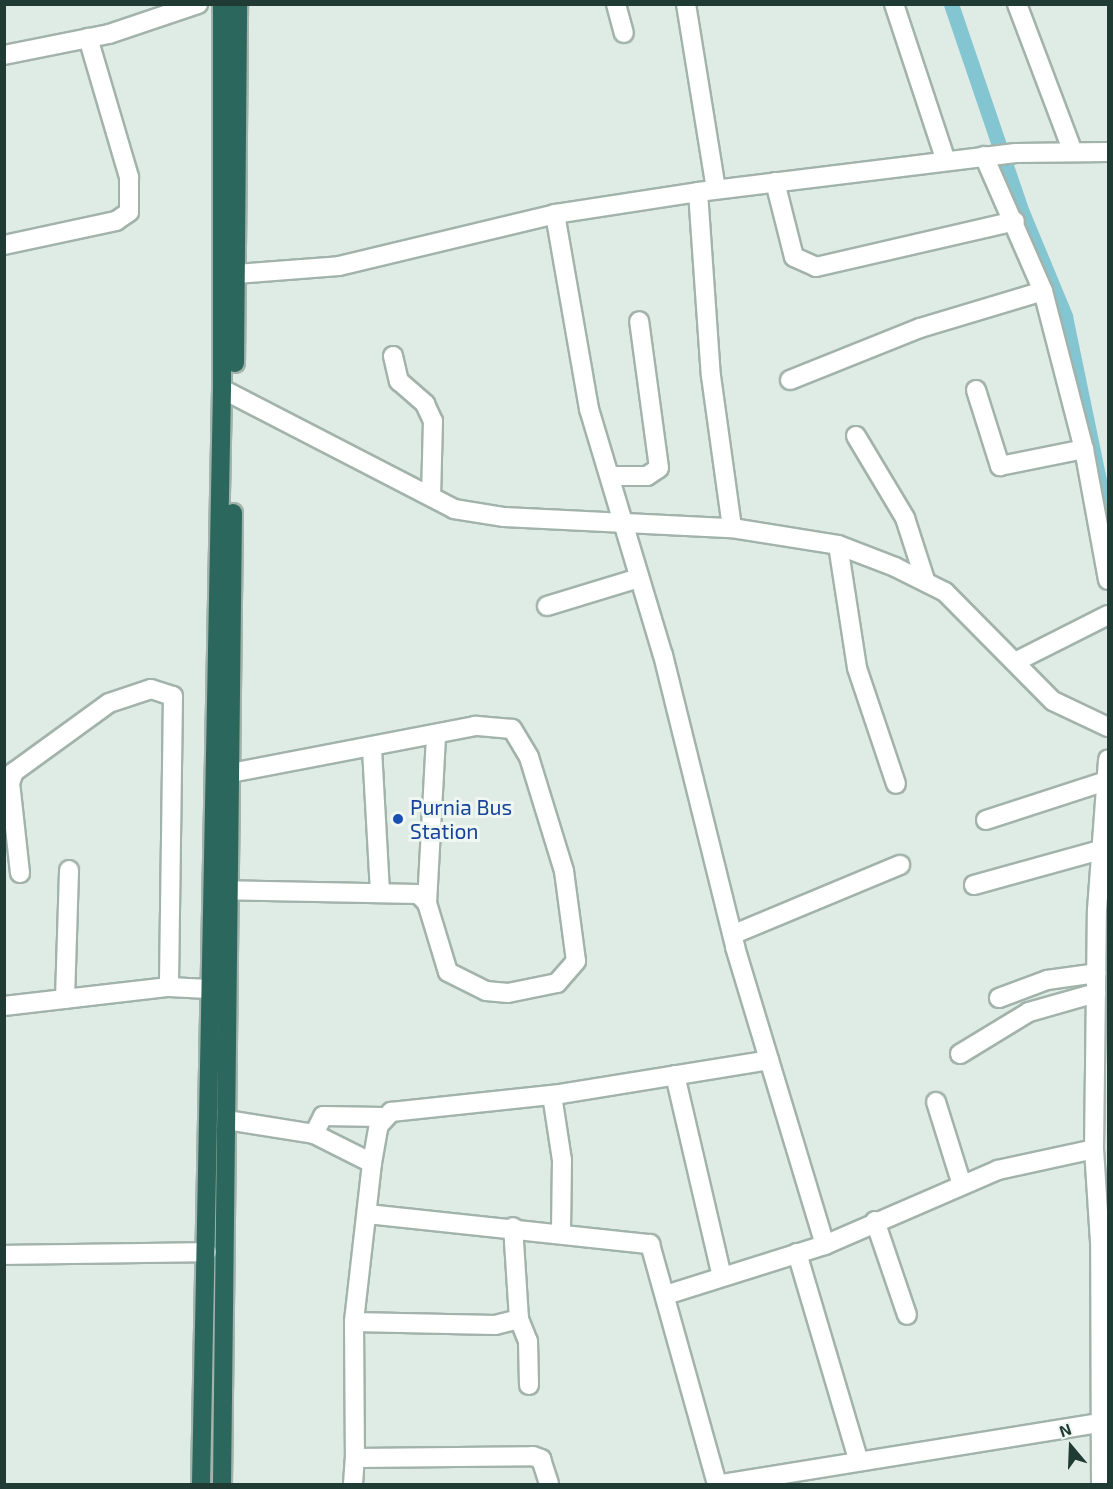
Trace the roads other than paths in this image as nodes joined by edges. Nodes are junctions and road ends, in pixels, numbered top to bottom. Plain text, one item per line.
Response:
1 (198, 4) edge
2 (222, 4) edge
3 (238, 4) edge
4 (616, 4) edge
5 (686, 4) edge
6 (894, 4) edge
7 (1017, 4) edge
8 (624, 33) dead end
9 (88, 38) junction
10 (4, 55) edge
11 (1073, 152) junction
12 (1108, 152) edge
13 (988, 156) junction
14 (946, 161) junction
15 (775, 182) junction
16 (707, 190) junction
17 (555, 214) junction
18 (1015, 221) junction
19 (4, 245) edge
20 (230, 274) junction
21 (1043, 291) junction
22 (639, 321) dead end
23 (393, 356) dead end
24 (790, 380) dead end
25 (976, 390) dead end
26 (228, 392) junction
27 (856, 436) dead end
28 (1084, 449) junction
29 (610, 476) junction
30 (431, 496) junction
31 (623, 521) junction
32 (732, 528) junction
33 (838, 545) junction
34 (639, 578) junction
35 (925, 580) junction
36 (1108, 580) edge
37 (547, 606) dead end
38 (1108, 615) edge
39 (1015, 662) junction
40 (1108, 727) edge
41 (436, 735) junction
42 (372, 749) junction
43 (1108, 759) edge
44 (230, 773) junction
45 (1103, 782) junction
46 (896, 784) dead end
47 (986, 820) dead end
48 (1100, 850) junction
49 (900, 865) dead end
50 (69, 870) dead end
51 (20, 873) dead end
52 (974, 885) dead end
53 (219, 890) junction
54 (380, 892) junction
55 (427, 903) junction
56 (734, 934) junction
57 (1097, 973) junction
58 (169, 987) junction
59 (208, 989) junction
60 (1096, 993) junction
61 (999, 998) dead end
62 (65, 999) junction
63 (4, 1006) edge
64 (960, 1054) dead end
65 (769, 1060) junction
66 (675, 1075) junction
67 (552, 1095) junction
68 (936, 1102) dead end
69 (383, 1117) junction
70 (217, 1118) junction
71 (314, 1134) junction
72 (1094, 1149) junction
73 (372, 1163) junction
74 (962, 1185) junction
75 (367, 1214) junction
76 (875, 1221) junction
77 (513, 1227) junction
78 (561, 1232) junction
79 (1104, 1242) edge
80 (825, 1245) junction
81 (207, 1252) junction
82 (797, 1253) junction
83 (4, 1255) edge
84 (722, 1277) junction
85 (666, 1295) junction
86 (908, 1315) dead end
87 (519, 1319) junction
88 (354, 1322) junction
89 (529, 1384) dead end
90 (1097, 1423) junction
91 (355, 1458) junction
92 (858, 1459) junction
93 (201, 1485) edge
94 (222, 1485) edge
95 (353, 1485) edge
96 (549, 1485) edge
97 (717, 1485) edge
98 (722, 1485) edge
99 (1101, 1485) edge

1 - 9 street
2 - 20 highway
3 - 20 highway
4 - 8 street
5 - 16 street
6 - 14 street
7 - 11 street
9 - 10 street
9 - 19 street
11 - 12 street
11 - 13 street
13 - 14 street
13 - 18 street
14 - 15 street
15 - 16 street
15 - 18 street
16 - 17 street
16 - 32 street
17 - 20 street
17 - 29 street
18 - 21 street
20 - 26 highway
21 - 24 street
21 - 28 street
22 - 29 street
23 - 30 street
25 - 28 street
26 - 30 street
26 - 44 highway
26 - 53 highway
27 - 35 street
28 - 36 street
29 - 31 street
30 - 31 street
31 - 32 street
31 - 34 street
32 - 33 street
33 - 35 street
33 - 46 street
34 - 37 street
34 - 56 street
35 - 39 street
38 - 39 street
39 - 40 street
41 - 42 street
41 - 55 street
41 - 55 street
42 - 44 street
42 - 54 street
43 - 45 street
44 - 53 highway
45 - 47 street
45 - 48 street
48 - 52 street
48 - 57 street
49 - 56 street
50 - 62 street
51 - 58 street
53 - 54 street
53 - 59 highway
53 - 70 highway
54 - 55 street
56 - 65 street
57 - 60 street
57 - 61 street
58 - 59 street
58 - 62 street
59 - 70 highway
60 - 64 street
60 - 72 street
62 - 63 street
65 - 66 street
65 - 80 street
66 - 67 street
66 - 84 street
67 - 69 street
67 - 78 street
68 - 74 street
69 - 71 street
69 - 73 street
70 - 71 street
70 - 81 highway
70 - 94 highway
71 - 73 street
72 - 74 street
72 - 79 street
73 - 75 street
74 - 76 street
75 - 77 street
75 - 88 street
76 - 80 street
76 - 86 street
77 - 78 street
77 - 87 street
78 - 85 street
79 - 90 street
80 - 82 street
81 - 83 street
81 - 93 highway
82 - 84 street
82 - 92 street
84 - 85 street
85 - 97 street
87 - 88 street
87 - 89 street
88 - 91 street
90 - 92 street
90 - 99 street
91 - 95 street
91 - 96 street
92 - 98 street

